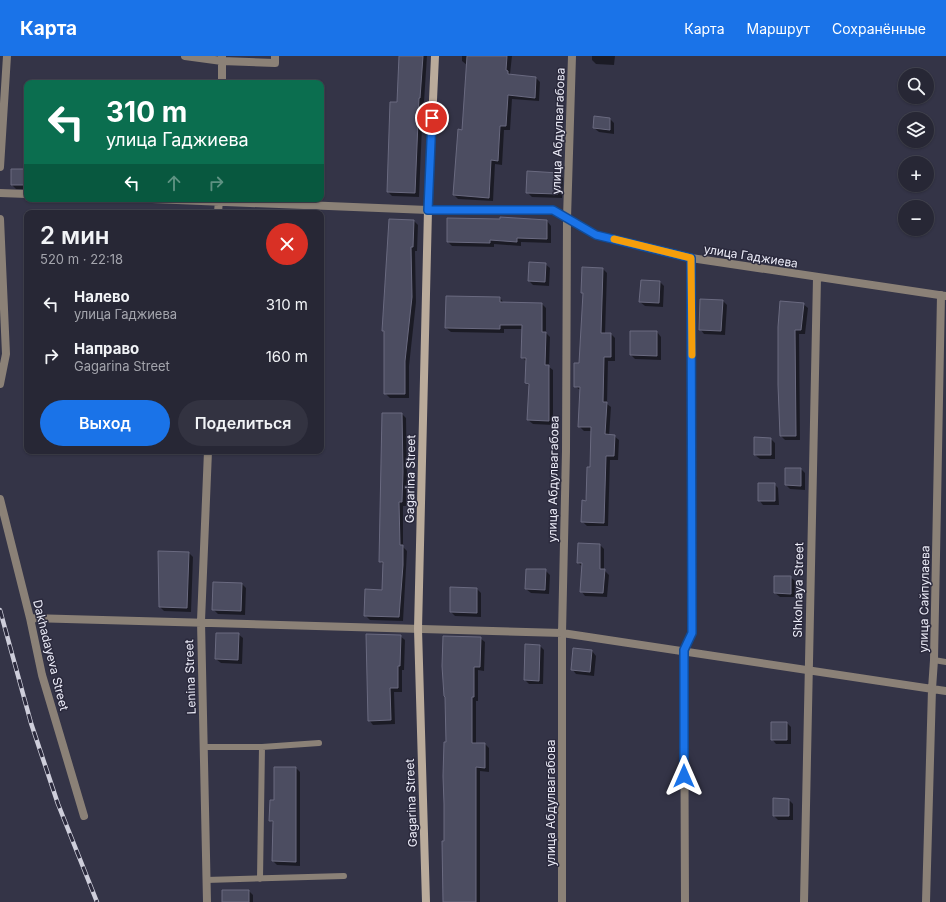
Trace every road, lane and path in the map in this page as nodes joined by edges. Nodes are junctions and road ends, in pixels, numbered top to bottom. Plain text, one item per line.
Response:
1 (7, 56) edge
2 (185, 56) edge
3 (275, 56) edge
4 (434, 56) edge
5 (572, 56) edge
6 (222, 59) edge
7 (222, 80) edge
8 (0, 167) edge
9 (0, 193) edge
10 (24, 194) edge
11 (261, 202) edge
12 (428, 210) junction
13 (567, 218) junction
14 (0, 219) edge
15 (691, 258) junction
16 (817, 278) junction
17 (2, 283) edge
18 (944, 296) edge
19 (0, 384) edge
20 (208, 454) edge
21 (0, 499) edge
22 (30, 618) junction
23 (201, 621) junction
24 (418, 629) junction
25 (562, 633) junction
26 (684, 650) junction
27 (934, 660) junction
28 (946, 662) edge
29 (808, 669) junction
30 (932, 689) junction
31 (946, 692) edge
32 (319, 743) dead end
33 (204, 747) junction
34 (262, 747) junction
35 (84, 816) dead end
36 (344, 876) dead end
37 (260, 879) junction
38 (206, 880) junction
39 (207, 902) edge
40 (426, 902) edge
41 (562, 902) edge
42 (685, 902) edge
43 (804, 902) edge
44 (926, 902) edge

1 - 8 street
2 - 6 street
3 - 6 street
4 - 12 street, Gagarina Street
5 - 13 street, улица Абдулвагабова
6 - 7 street
9 - 10 street
11 - 12 street, улица Гаджиева
12 - 13 street, улица Гаджиева
12 - 24 street, Gagarina Street
13 - 15 street, улица Гаджиева
13 - 25 street, улица Абдулвагабова
14 - 17 street
15 - 16 street, улица Гаджиева
15 - 26 street
16 - 18 street, улица Гаджиева
16 - 29 street, Shkolnaya Street
17 - 19 street
18 - 27 street, улица Сайпулаева
20 - 23 street, Lenina Street
21 - 22 street, Dakhadayeva Street
22 - 23 street
22 - 35 street, Dakhadayeva Street
23 - 24 street
23 - 33 street, Lenina Street
24 - 25 street
24 - 40 street, Gagarina Street
25 - 26 street
25 - 41 street, улица Абдулвагабова
26 - 29 street
26 - 42 street
27 - 28 lane
27 - 30 street, улица Сайпулаева
29 - 30 street
29 - 43 street, Shkolnaya Street
30 - 31 street
30 - 44 street, улица Сайпулаева
32 - 34 lane
33 - 34 lane
33 - 38 street, Lenina Street
34 - 37 lane
36 - 37 lane
37 - 38 lane
38 - 39 street, Lenina Street

